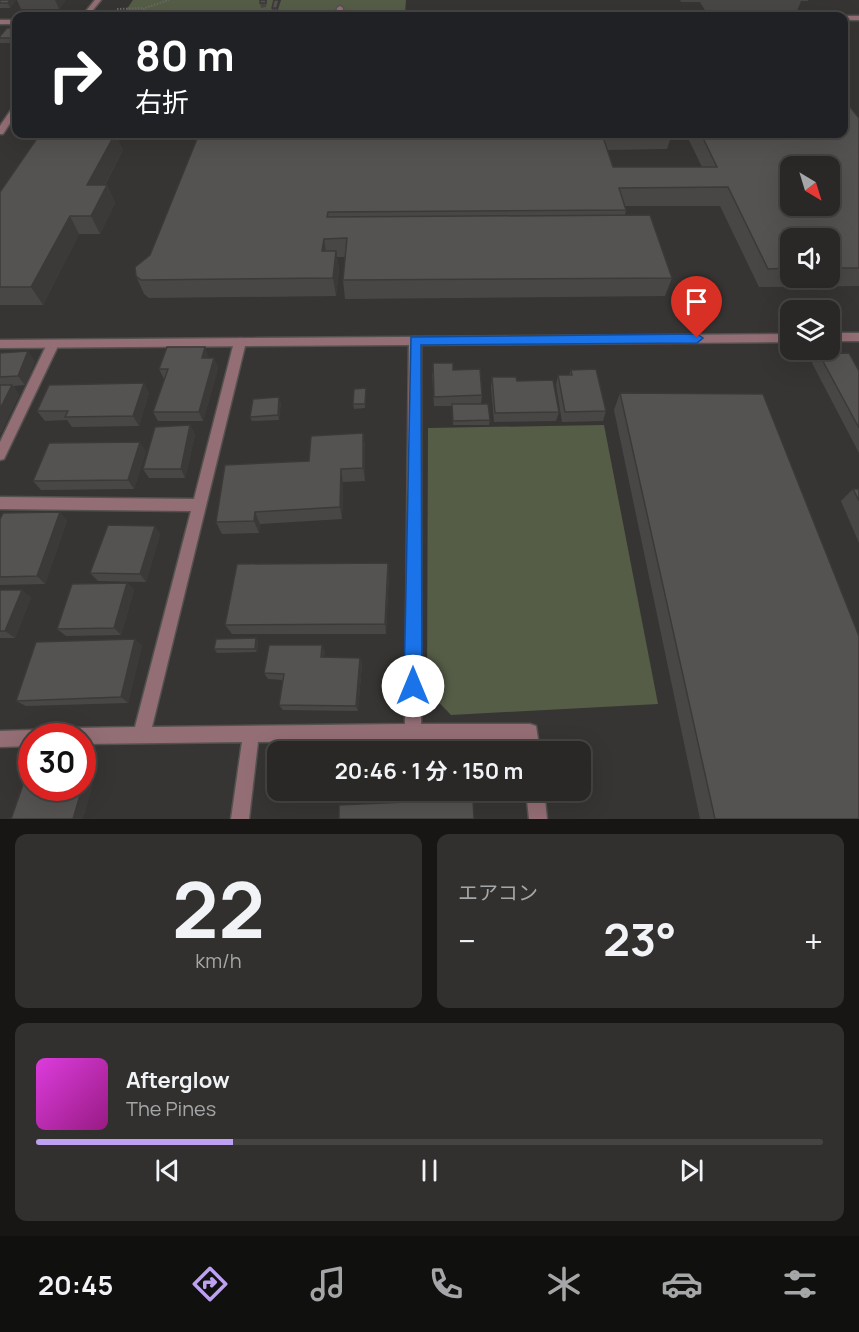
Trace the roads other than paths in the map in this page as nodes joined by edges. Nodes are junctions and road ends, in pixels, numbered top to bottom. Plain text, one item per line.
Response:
1 (340, 8) dead end
2 (380, 8) dead end
3 (340, 12) edge
4 (380, 12) edge
5 (12, 115) edge
6 (0, 131) edge
7 (840, 337) edge
8 (859, 337) edge
9 (780, 338) edge
10 (415, 341) junction
11 (240, 342) junction
12 (0, 344) edge
13 (52, 344) junction
14 (0, 455) edge
15 (0, 503) edge
16 (199, 505) junction
17 (413, 732) junction
18 (251, 734) junction
19 (142, 735) junction
20 (96, 736) edge
21 (18, 738) edge
22 (0, 739) edge
23 (531, 741) edge
24 (536, 801) edge
25 (240, 819) edge
26 (538, 819) edge

1 - 3 street
2 - 4 street
5 - 6 street
7 - 8 street
9 - 10 street
10 - 11 street
10 - 17 street
11 - 13 street
11 - 16 street
12 - 13 street
13 - 14 street
15 - 16 street
16 - 19 street
17 - 18 street
17 - 23 street
18 - 19 street
18 - 25 street
19 - 20 street
21 - 22 street
24 - 26 street

